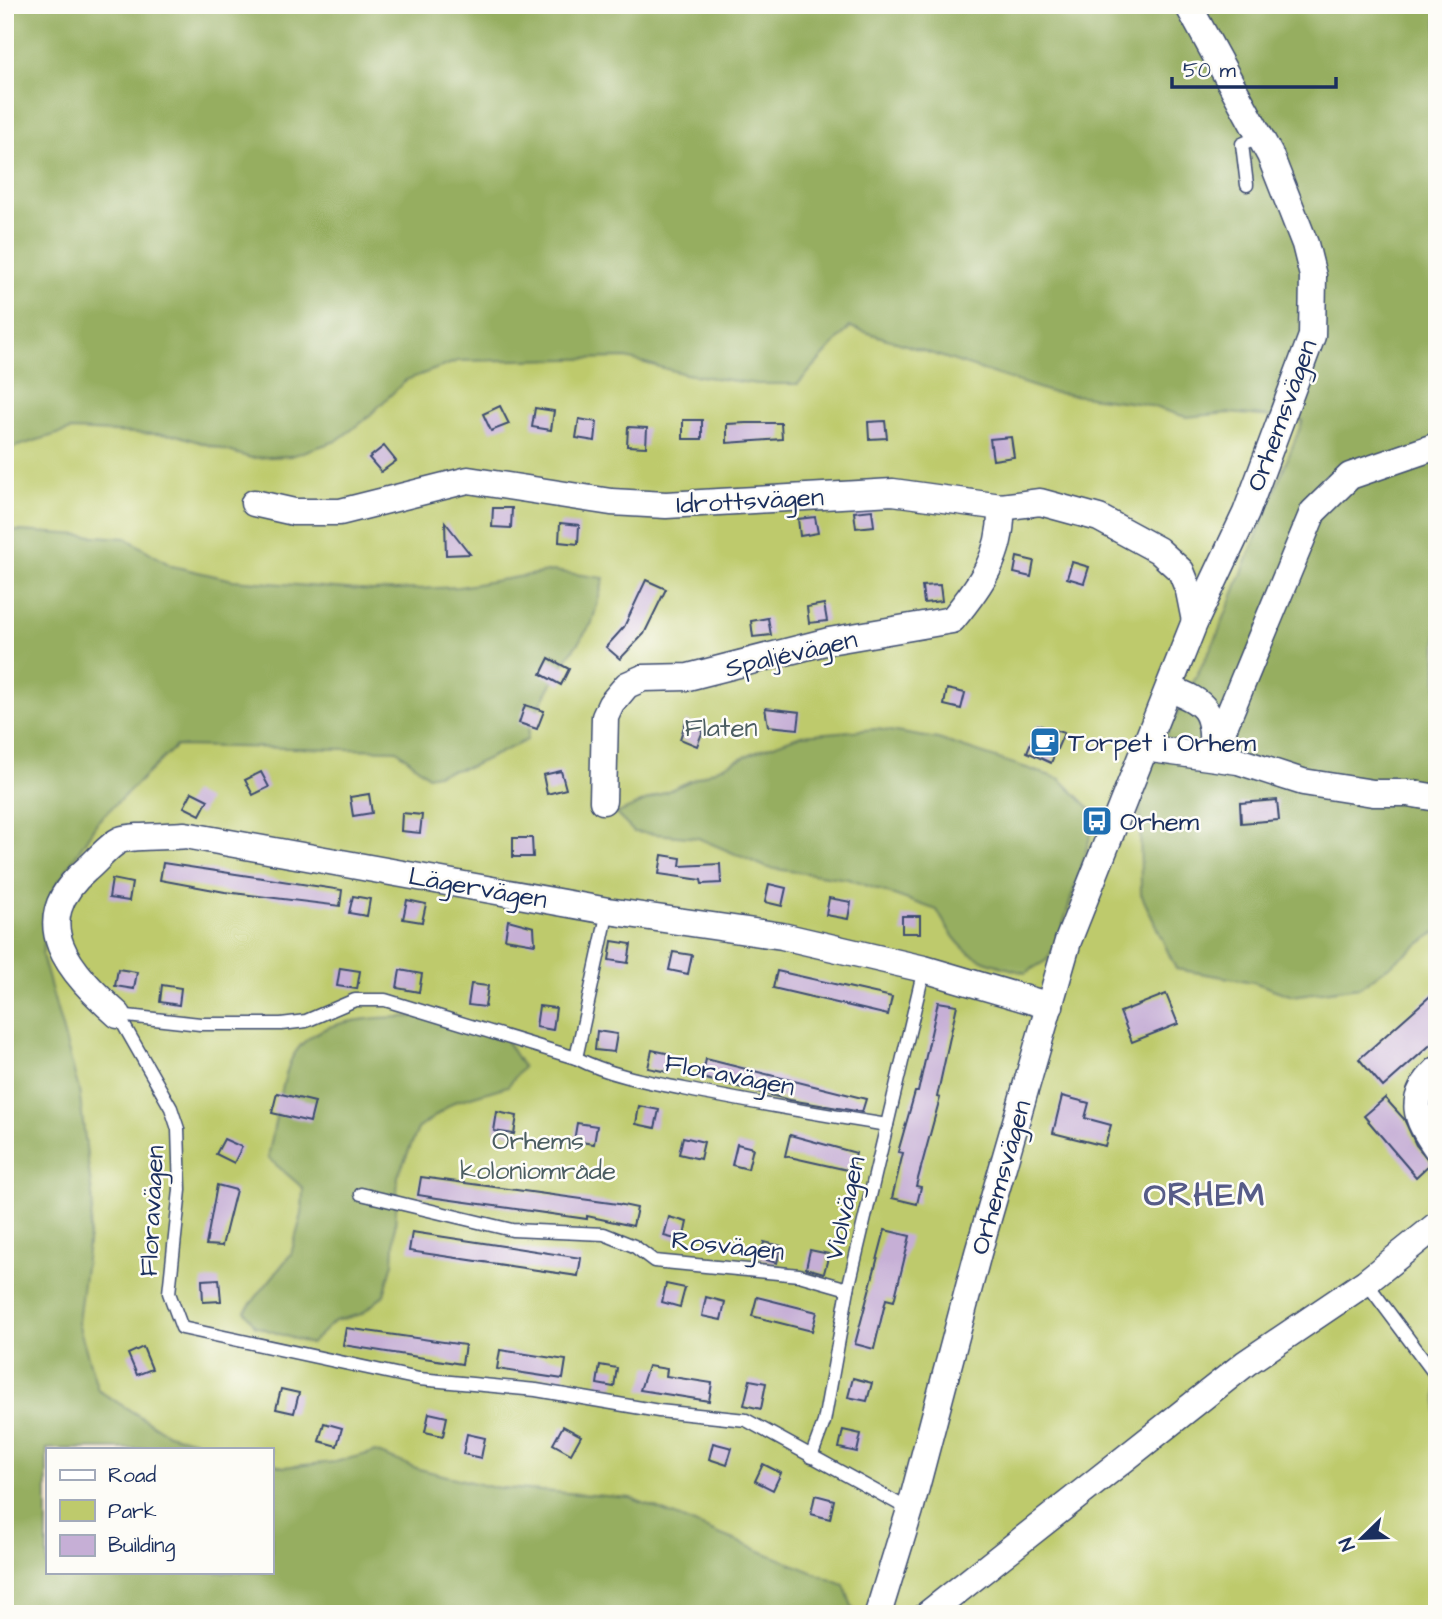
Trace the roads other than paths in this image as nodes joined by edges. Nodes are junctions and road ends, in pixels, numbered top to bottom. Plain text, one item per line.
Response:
1 (1188, 5) edge
2 (1260, 136) junction
3 (1247, 186) dead end
4 (1437, 446) edge
5 (254, 503) dead end
6 (1001, 506) junction
7 (1195, 621) junction
8 (1170, 689) junction
9 (1144, 748) junction
10 (1212, 756) junction
11 (1437, 798) edge
12 (603, 801) dead end
13 (608, 911) junction
14 (924, 969) junction
15 (1050, 1006) junction
16 (118, 1015) junction
17 (576, 1058) junction
18 (1437, 1070) edge
19 (887, 1125) junction
20 (1437, 1149) edge
21 (361, 1194) dead end
22 (1437, 1225) edge
23 (1366, 1283) junction
24 (848, 1289) junction
25 (1437, 1377) edge
26 (811, 1457) junction
27 (910, 1510) junction
28 (878, 1614) edge
29 (928, 1614) edge

1 - 2 street, Orhemsvägen
2 - 3 lane
2 - 7 street, Orhemsvägen
4 - 10 street
5 - 6 street, Idrottsvägen
6 - 7 street, Idrottsvägen
6 - 12 street, Spaljévägen
7 - 8 street, Orhemsvägen
8 - 9 street, Orhemsvägen
8 - 10 street
9 - 10 street
9 - 15 street, Orhemsvägen
10 - 11 street
13 - 14 street, Lägervägen
13 - 16 street, Lägervägen
13 - 17 lane
14 - 15 street, Lägervägen
14 - 19 lane, Violvägen
15 - 27 street, Orhemsvägen
16 - 17 lane, Floravägen
16 - 26 lane, Floravägen
17 - 19 lane, Floravägen
18 - 20 street
19 - 24 lane, Violvägen
21 - 24 lane, Rosvägen
22 - 23 street
23 - 25 lane
23 - 29 street
24 - 26 lane, Violvägen
26 - 27 lane, Floravägen
27 - 28 street, Orhemsvägen

